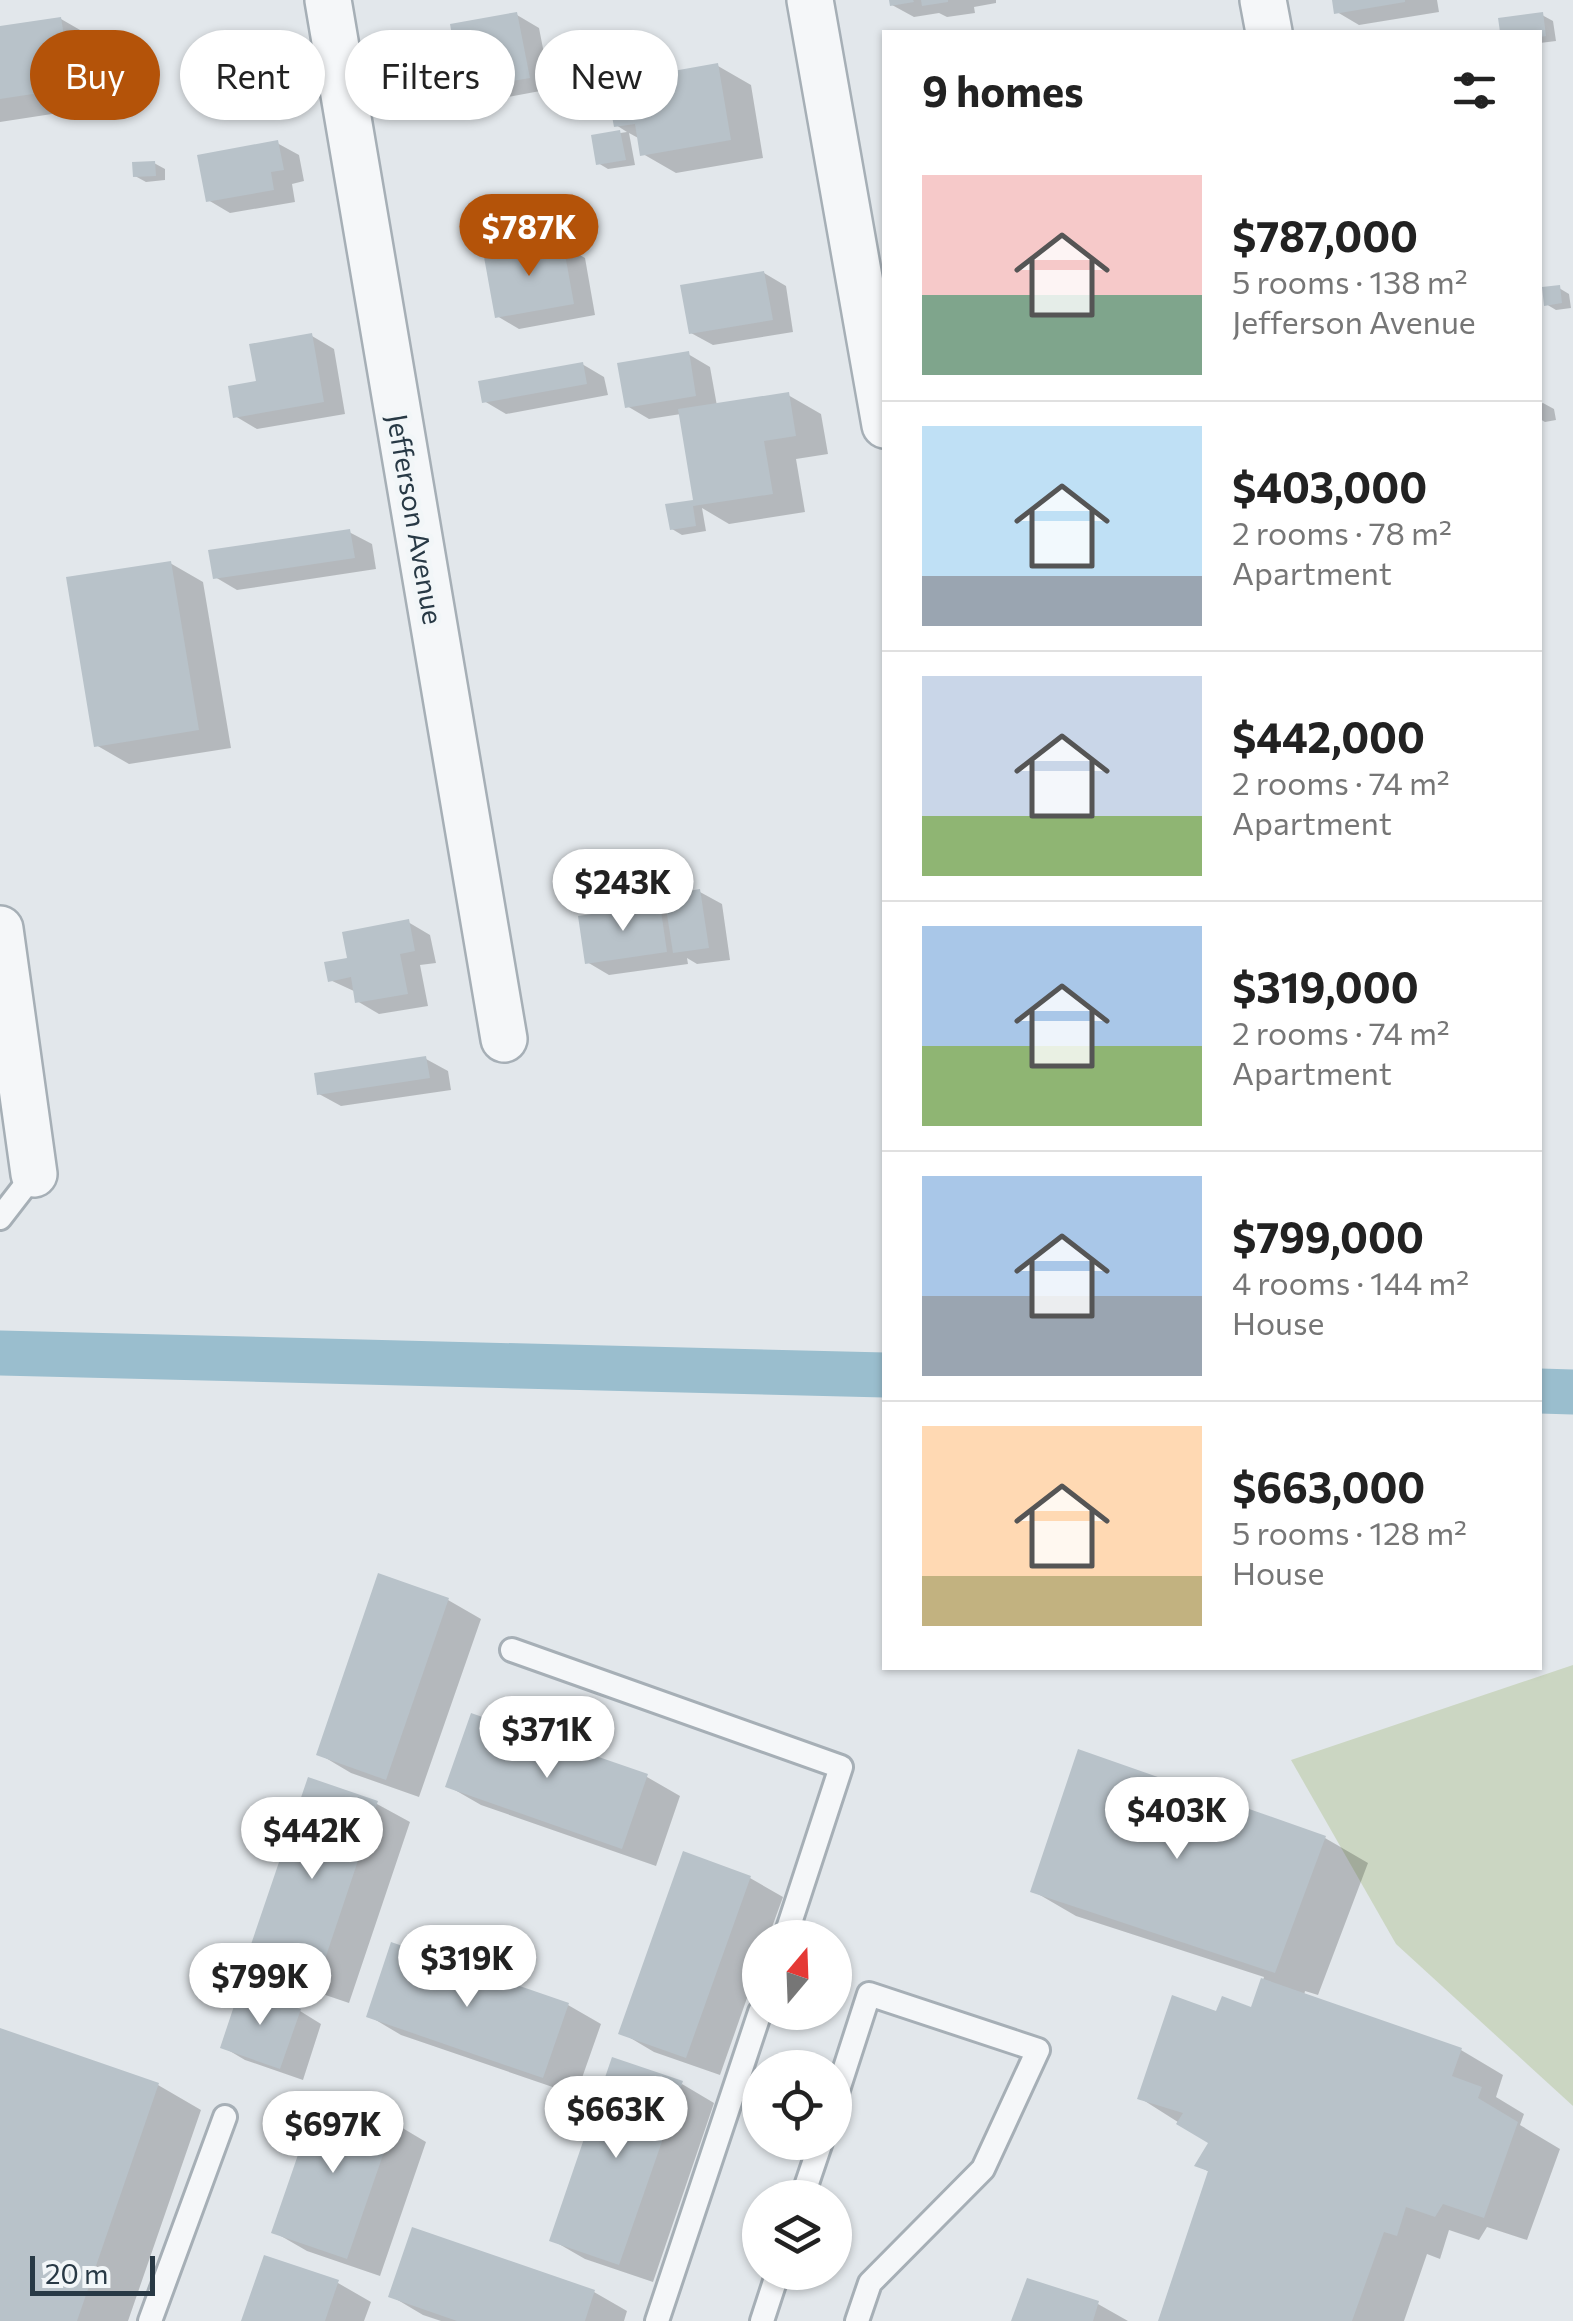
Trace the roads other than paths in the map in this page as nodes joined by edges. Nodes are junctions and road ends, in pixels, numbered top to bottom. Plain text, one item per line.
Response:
1 (328, 0) edge
2 (810, 0) edge
3 (1263, 0) edge
4 (1269, 30) edge
5 (882, 407) edge
6 (0, 930) edge
7 (504, 1039) dead end
8 (34, 1174) joint
9 (0, 1218) edge
10 (512, 1650) dead end
11 (791, 1920) edge
12 (754, 2030) edge
13 (851, 2050) edge
14 (225, 2117) dead end
15 (772, 2290) edge
16 (150, 2321) edge
17 (657, 2321) edge
18 (762, 2321) edge
19 (857, 2321) edge

1 - 7 street, Jefferson Avenue
2 - 5 street
3 - 4 street
6 - 8 street
8 - 9 lane
10 - 11 lane
12 - 17 lane
13 - 19 lane
14 - 16 lane
15 - 18 lane

